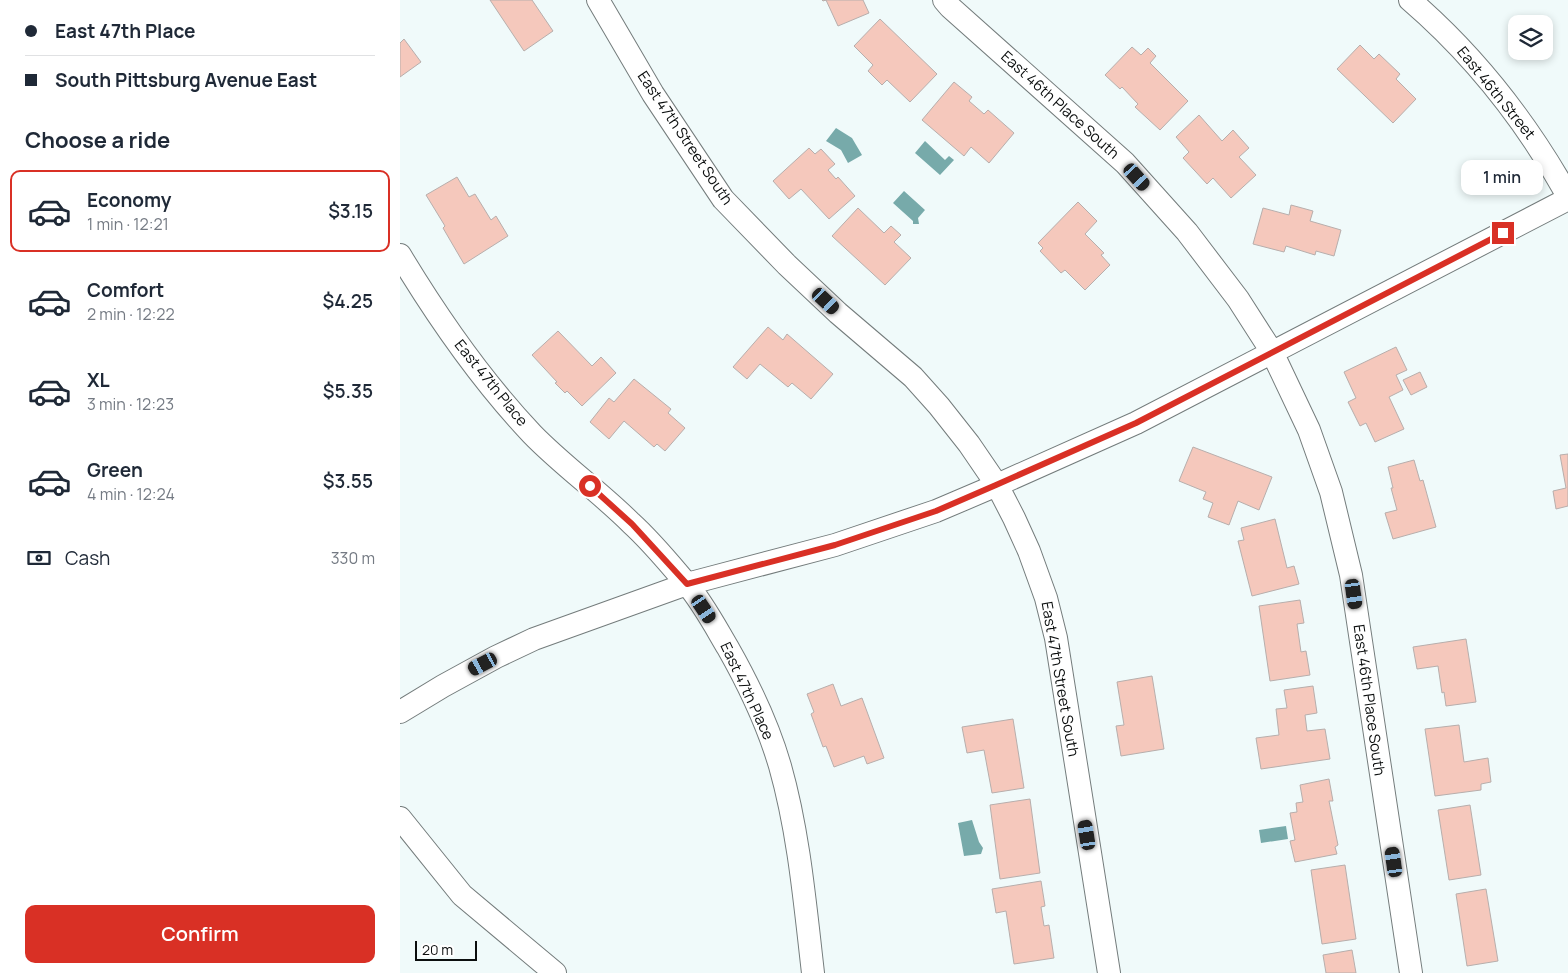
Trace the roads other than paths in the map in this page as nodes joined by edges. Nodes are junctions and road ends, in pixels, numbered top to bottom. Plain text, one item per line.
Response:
1 (598, 0) edge
2 (944, 0) edge
3 (1410, 0) edge
4 (1568, 198) edge
5 (400, 255) edge
6 (1272, 352) junction
7 (996, 485) junction
8 (687, 584) junction
9 (400, 712) edge
10 (400, 818) edge
11 (555, 973) edge
12 (813, 973) edge
13 (1109, 973) edge
14 (1411, 973) edge

1 - 7 street, East 47th Street South
2 - 6 street, East 46th Place South
3 - 4 street, East 46th Street
4 - 6 street
5 - 8 street, East 47th Place
6 - 7 street
6 - 14 street, East 46th Place South
7 - 8 street
7 - 13 street, East 47th Street South
8 - 9 street
8 - 12 street, East 47th Place
10 - 11 street

